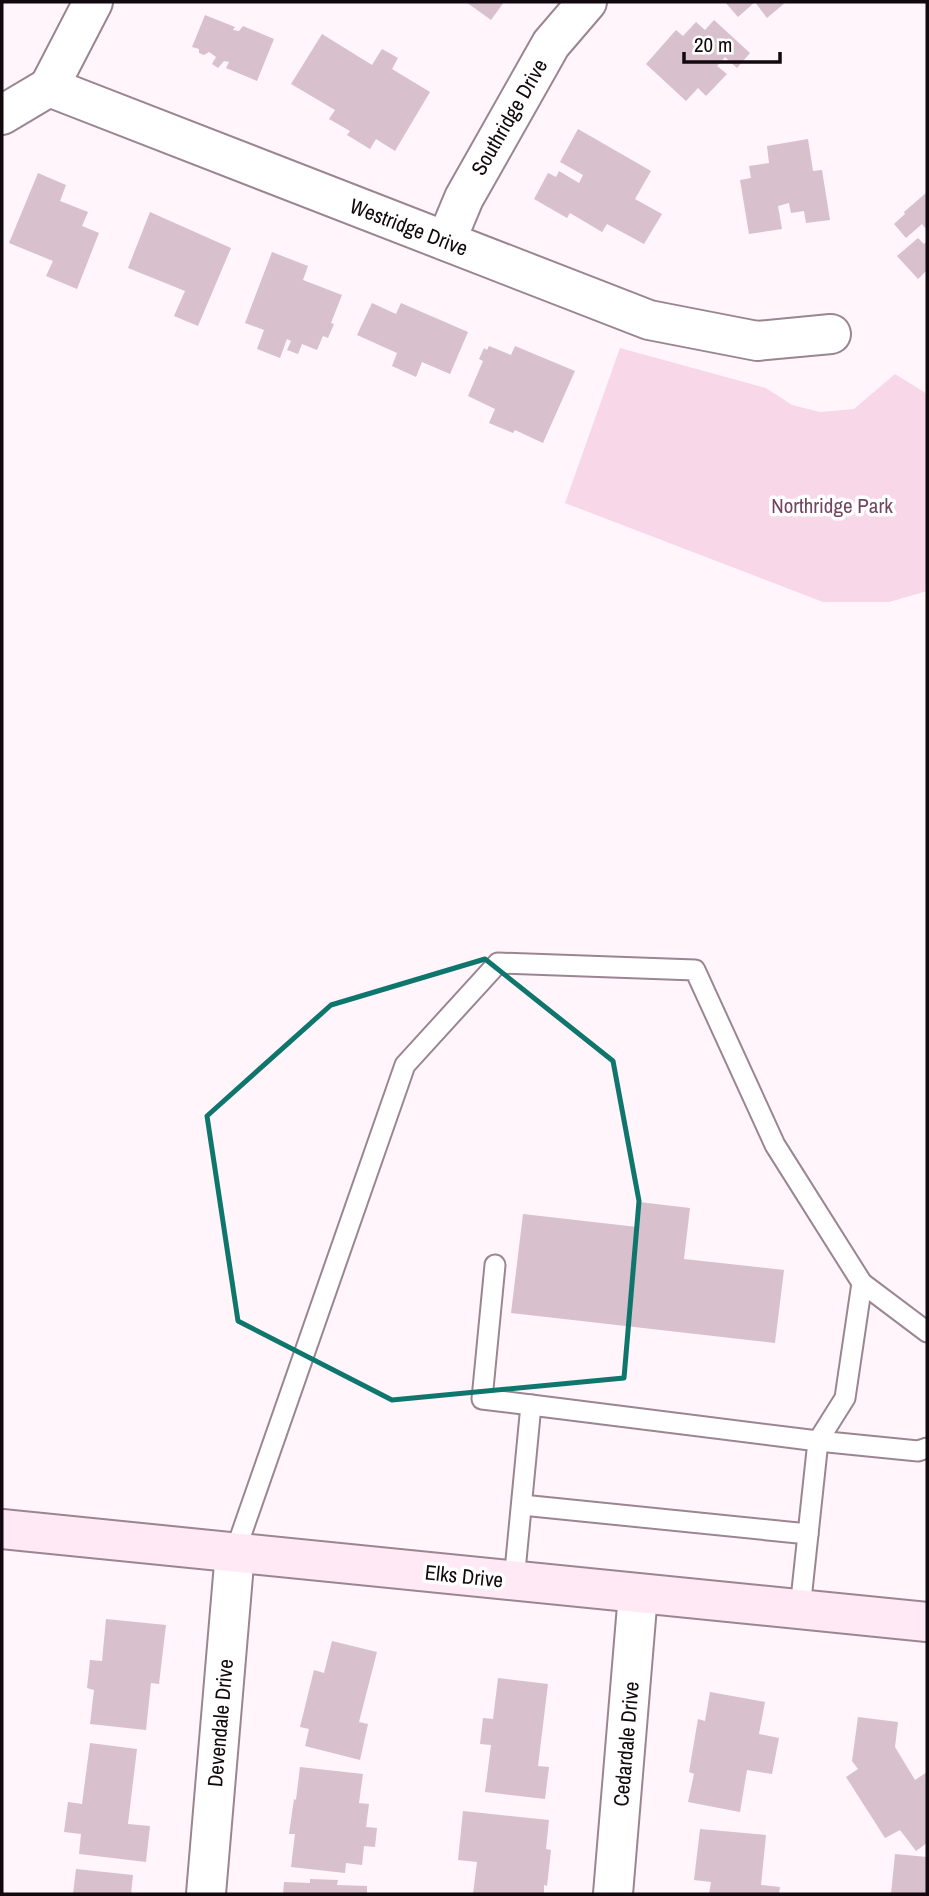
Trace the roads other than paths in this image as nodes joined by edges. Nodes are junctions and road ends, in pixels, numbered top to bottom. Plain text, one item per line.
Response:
1 (93, 2) edge
2 (587, 2) edge
3 (49, 87) junction
4 (2, 116) edge
5 (446, 241) junction
6 (831, 334) dead end
7 (495, 1265) dead end
8 (862, 1283) junction
9 (927, 1332) edge
10 (531, 1405) junction
11 (818, 1441) junction
12 (927, 1448) edge
13 (522, 1505) junction
14 (2, 1530) edge
15 (808, 1534) junction
16 (235, 1552) junction
17 (514, 1581) junction
18 (638, 1594) junction
19 (800, 1609) junction
20 (927, 1622) edge
21 (206, 1894) edge
22 (613, 1894) edge

1 - 3 street
2 - 5 street, Southridge Drive
3 - 4 street
3 - 5 street, Westridge Drive
5 - 6 street, Westridge Drive
7 - 10 lane
8 - 9 lane
8 - 11 lane
8 - 16 lane
10 - 11 lane
10 - 13 lane
11 - 12 lane
11 - 15 lane
13 - 15 lane
13 - 17 lane
14 - 16 main road, Elks Drive
15 - 19 lane
16 - 17 main road, Elks Drive
16 - 21 street, Devendale Drive
17 - 18 main road, Elks Drive
18 - 19 main road, Elks Drive
18 - 22 street, Cedardale Drive
19 - 20 main road, Elks Drive

